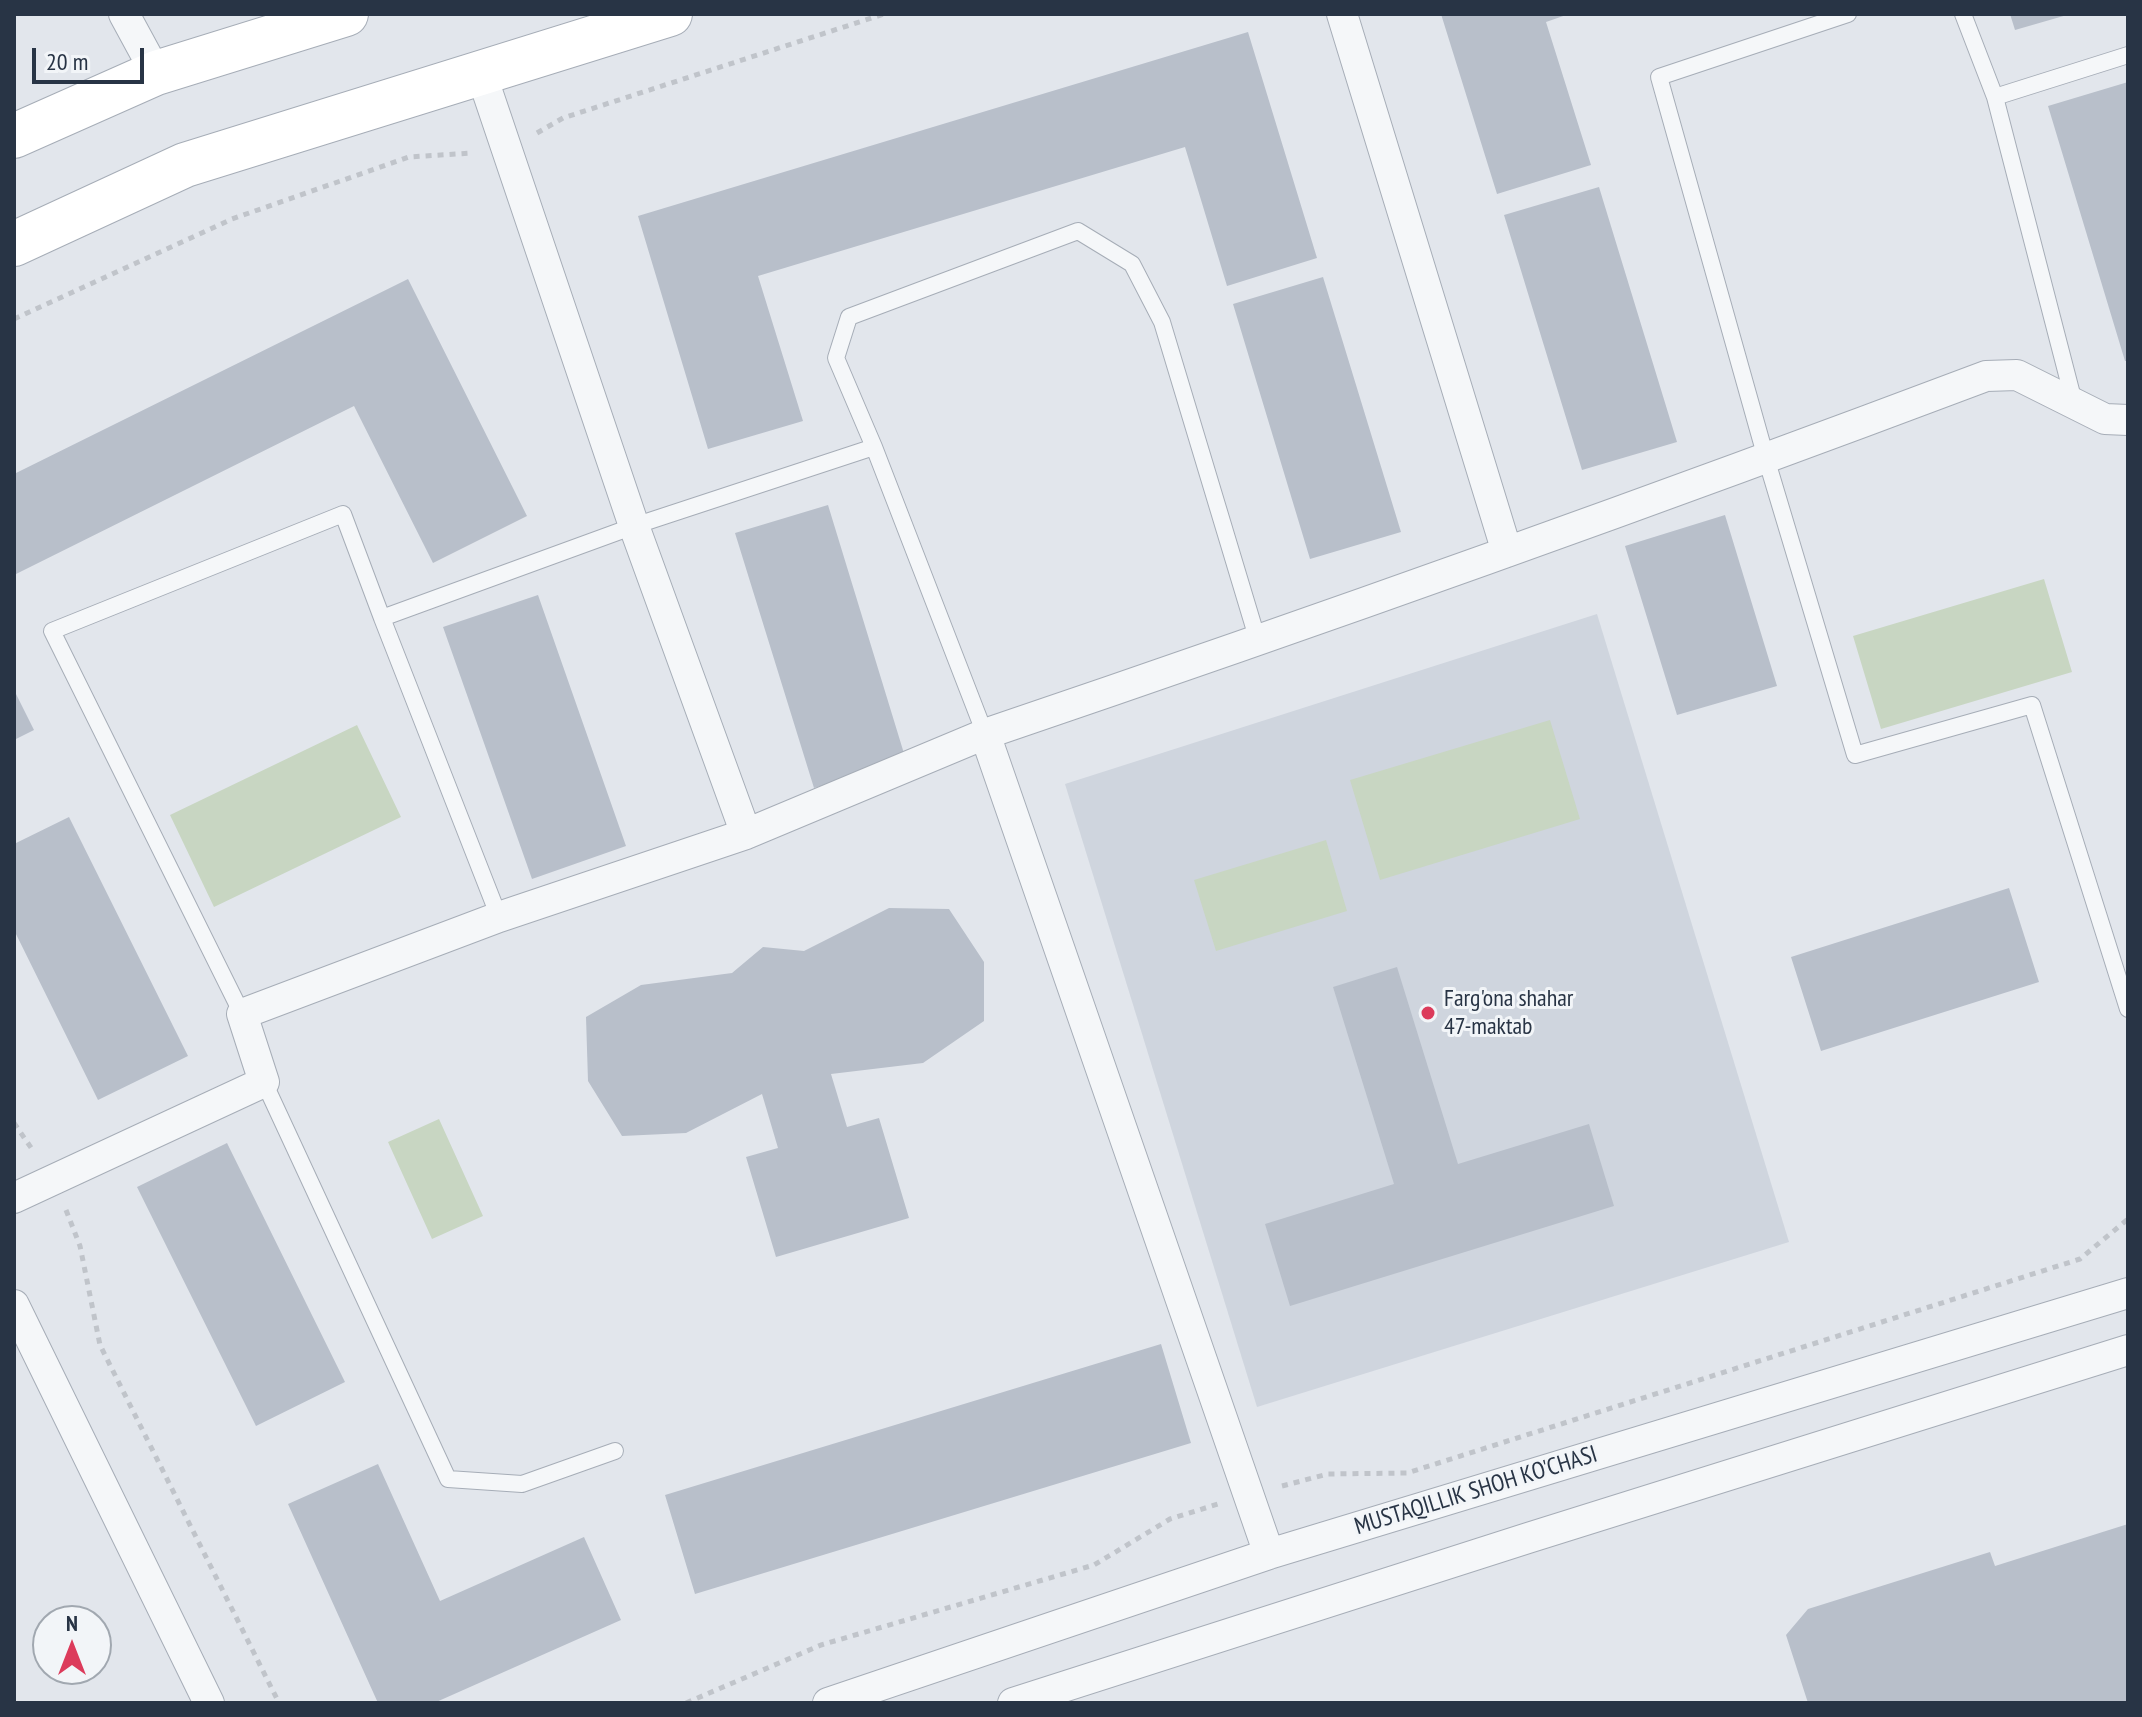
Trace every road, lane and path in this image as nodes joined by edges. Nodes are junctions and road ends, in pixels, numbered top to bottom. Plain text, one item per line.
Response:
1 (124, 14) edge
2 (346, 14) edge
3 (670, 14) edge
4 (884, 14) edge
5 (1342, 14) edge
6 (1848, 14) edge
7 (1963, 14) edge
8 (2128, 55) edge
9 (156, 73) junction
10 (481, 73) junction
11 (1995, 97) junction
12 (14, 136) edge
13 (507, 151) junction
14 (14, 244) edge
15 (14, 319) edge
16 (2074, 402) junction
17 (2128, 420) edge
18 (874, 447) junction
19 (1766, 458) junction
20 (634, 526) junction
21 (1507, 552) junction
22 (382, 618) junction
23 (1258, 641) junction
24 (985, 734) junction
25 (746, 834) junction
26 (499, 917) junction
27 (2128, 1009) edge
28 (242, 1014) junction
29 (264, 1082) junction
30 (14, 1123) edge
31 (53, 1179) junction
32 (14, 1198) edge
33 (2128, 1219) edge
34 (2128, 1293) edge
35 (14, 1305) edge
36 (2128, 1350) edge
37 (615, 1451) dead end
38 (1249, 1495) junction
39 (1269, 1554) junction
40 (209, 1703) edge
41 (279, 1703) edge
42 (686, 1703) edge
43 (828, 1703) edge
44 (1013, 1703) edge

1 - 9 street
2 - 9 street
3 - 10 street
4 - 13 path
5 - 21 street
6 - 19 lane
7 - 11 lane
8 - 11 lane
9 - 12 street
10 - 13 street
10 - 14 street
11 - 16 lane
13 - 15 path
13 - 20 street
16 - 17 street
16 - 19 street
18 - 20 lane
18 - 23 lane
18 - 24 lane
19 - 21 street
19 - 27 lane
20 - 22 lane
20 - 25 street
21 - 23 street
22 - 26 lane
22 - 28 lane
23 - 24 street
24 - 25 street
24 - 38 street
25 - 26 street
26 - 28 street
28 - 29 street
29 - 31 street
29 - 37 lane
30 - 31 path
31 - 32 street
31 - 41 path
33 - 38 path
34 - 39 street, MUSTAQILLIK SHOH KO'CHASI
35 - 40 street
36 - 44 street
38 - 39 street
38 - 42 path
39 - 43 street, MUSTAQILLIK SHOH KO'CHASI

